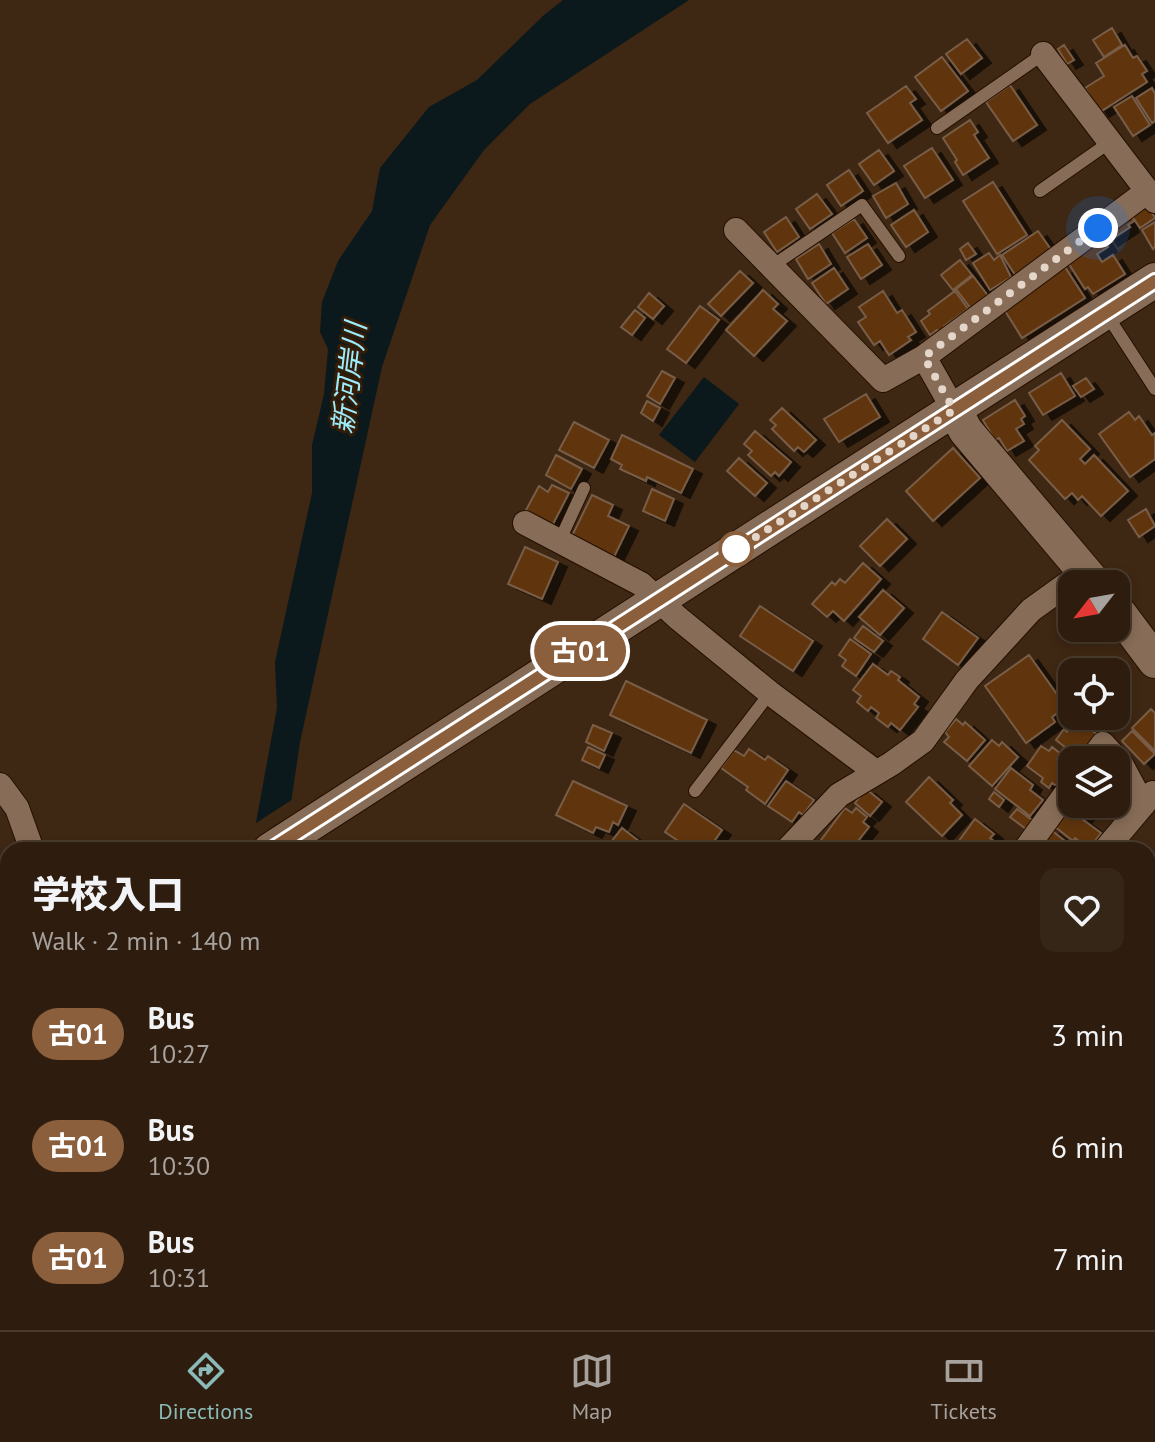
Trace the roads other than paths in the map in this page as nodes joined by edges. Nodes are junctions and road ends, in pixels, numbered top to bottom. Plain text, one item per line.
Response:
1 (1043, 54) joint
2 (937, 128) dead end
3 (1110, 142) junction
4 (1040, 191) dead end
5 (1152, 196) edge
6 (736, 230) dead end
7 (899, 256) dead end
8 (772, 266) junction
9 (1155, 280) edge
10 (1105, 312) junction
11 (924, 357) junction
12 (1155, 389) edge
13 (954, 410) junction
14 (584, 488) dead end
15 (525, 523) dead end
16 (559, 542) junction
17 (1083, 570) edge
18 (1058, 595) edge
19 (659, 599) junction
20 (1130, 628) edge
21 (1155, 661) edge
22 (770, 693) junction
23 (876, 772) junction
24 (1130, 775) edge
25 (0, 785) edge
26 (695, 791) dead end
27 (1149, 798) edge
28 (1058, 804) edge
29 (29, 842) edge
30 (283, 842) edge
31 (797, 842) edge
32 (1031, 842) edge
33 (1112, 842) edge

1 - 2 lane
1 - 3 street
3 - 4 lane
3 - 5 street
5 - 11 street
6 - 8 street
7 - 8 lane
8 - 11 street
9 - 10 main road
10 - 12 lane
10 - 13 main road
11 - 13 street
13 - 17 main road
13 - 19 main road
14 - 16 lane
15 - 16 street
16 - 19 street
18 - 23 street
19 - 22 street
19 - 30 main road
20 - 21 main road
22 - 23 street
22 - 26 lane
23 - 31 street
24 - 27 street
25 - 29 street
27 - 33 street
28 - 32 street

